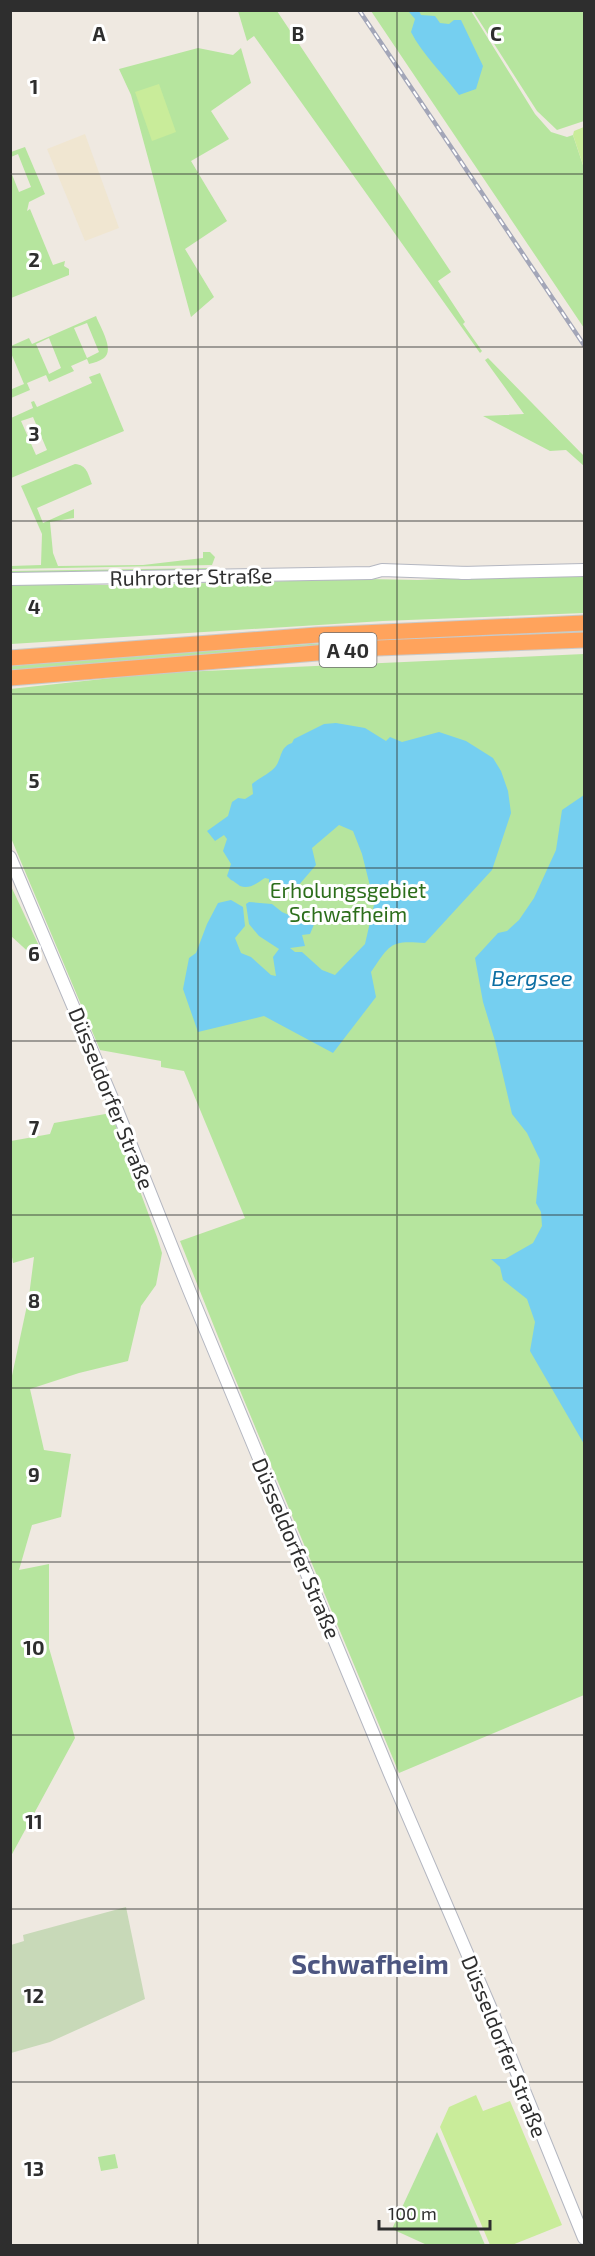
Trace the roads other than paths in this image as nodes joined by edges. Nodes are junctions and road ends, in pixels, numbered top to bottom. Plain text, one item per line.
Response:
1 (585, 570) edge
2 (10, 579) edge
3 (585, 623) edge
4 (585, 640) edge
5 (10, 657) edge
6 (10, 678) edge
7 (10, 857) edge
8 (585, 2238) edge

1 - 2 main road, Ruhrorter Straße
3 - 5 highway, A 40
4 - 6 highway, A 40
7 - 8 main road, Düsseldorfer Straße

